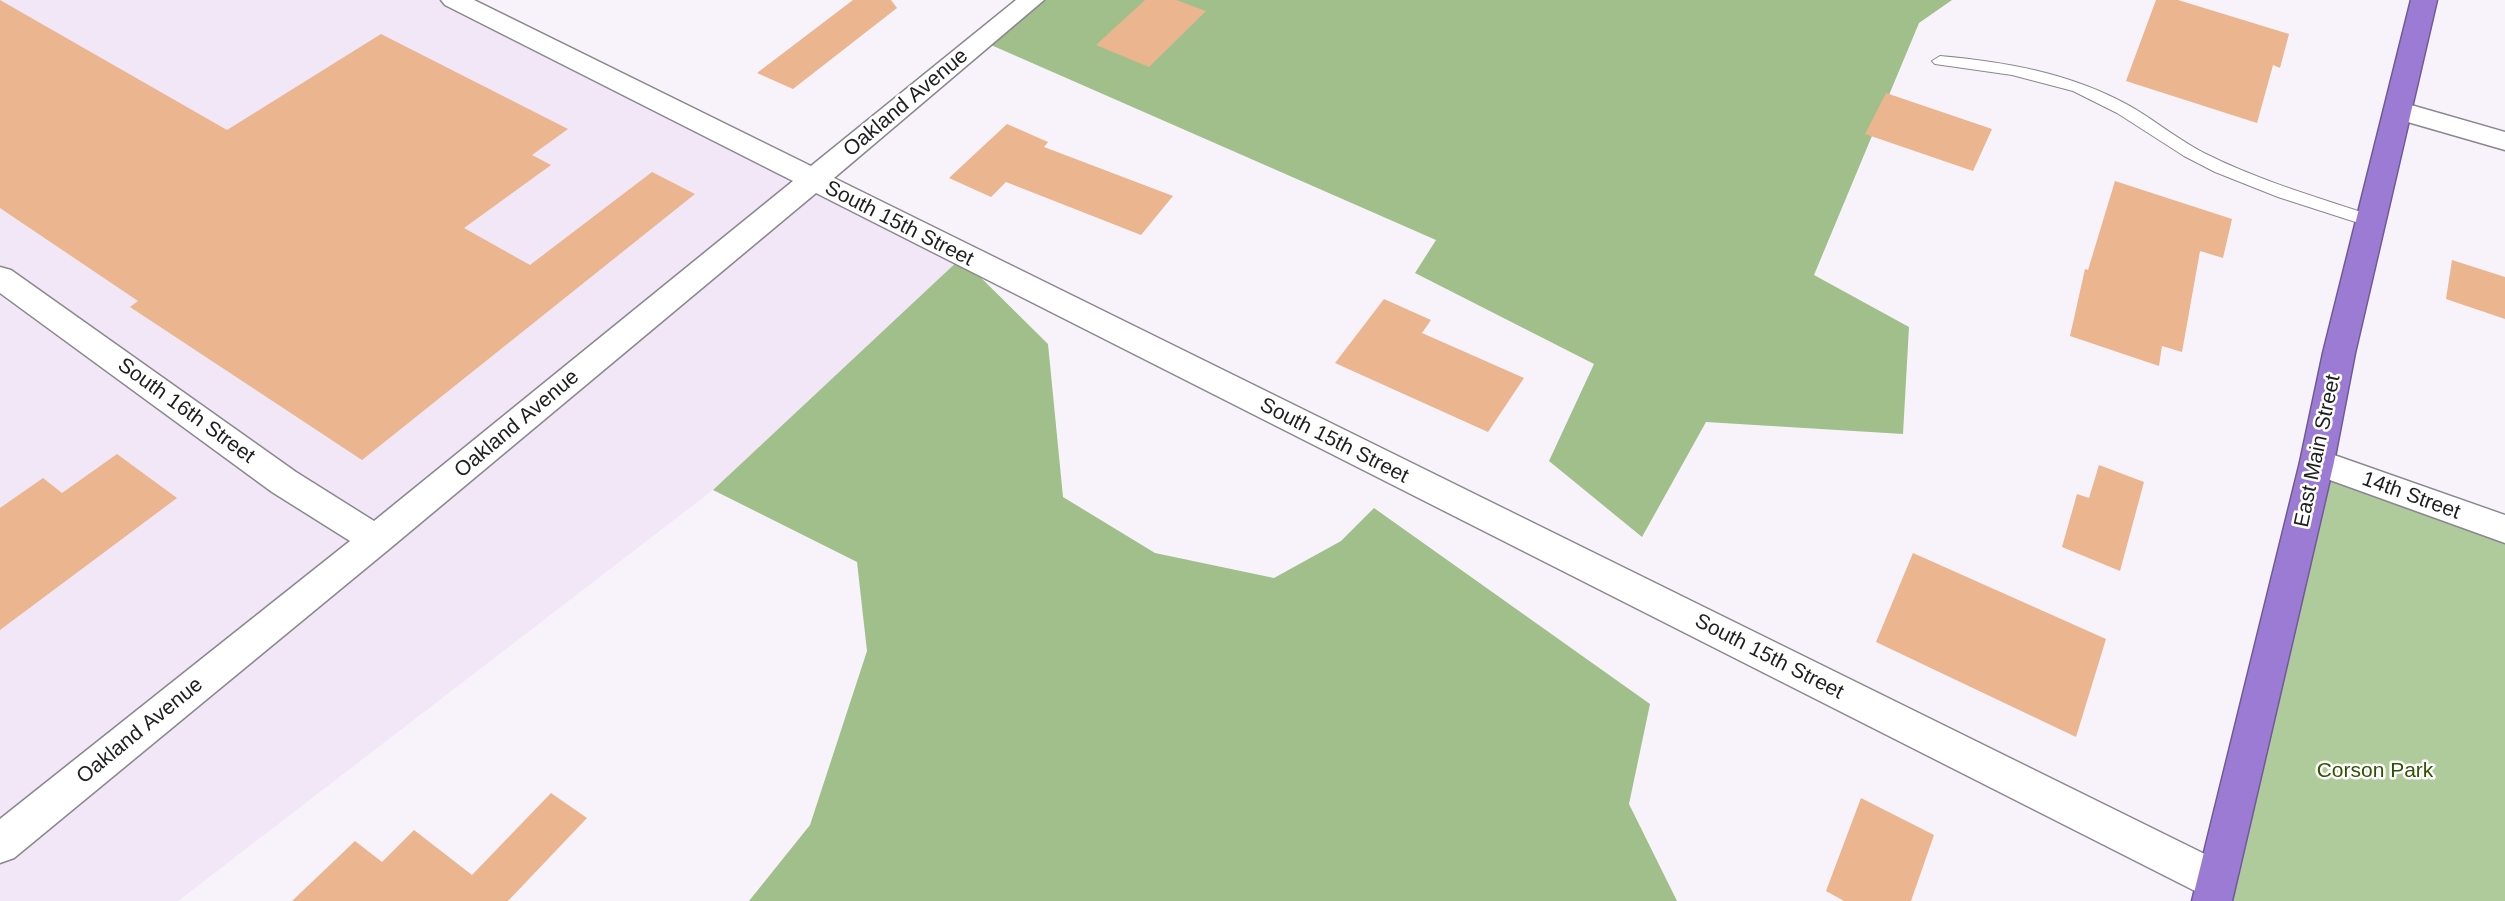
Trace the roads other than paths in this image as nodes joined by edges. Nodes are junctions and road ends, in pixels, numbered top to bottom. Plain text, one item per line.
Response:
1 (454, 0) edge
2 (1031, 0) edge
3 (2424, 0) edge
4 (1940, 61) dead end
5 (2397, 110) junction
6 (2505, 141) edge
7 (812, 180) junction
8 (2371, 221) junction
9 (0, 278) edge
10 (2317, 462) junction
11 (2505, 530) edge
12 (376, 540) junction
13 (0, 844) edge
14 (2213, 890) edge

1 - 7 street, South 15th Street
2 - 7 street, Oakland Avenue
3 - 5 highway, East Main Street
4 - 8 lane
5 - 6 street
5 - 8 highway, East Main Street
7 - 12 street, Oakland Avenue
7 - 14 street, South 15th Street
8 - 10 highway, East Main Street
9 - 12 street, South 16th Street
10 - 11 street, 14th Street
10 - 14 highway, East Main Street
12 - 13 street, Oakland Avenue

